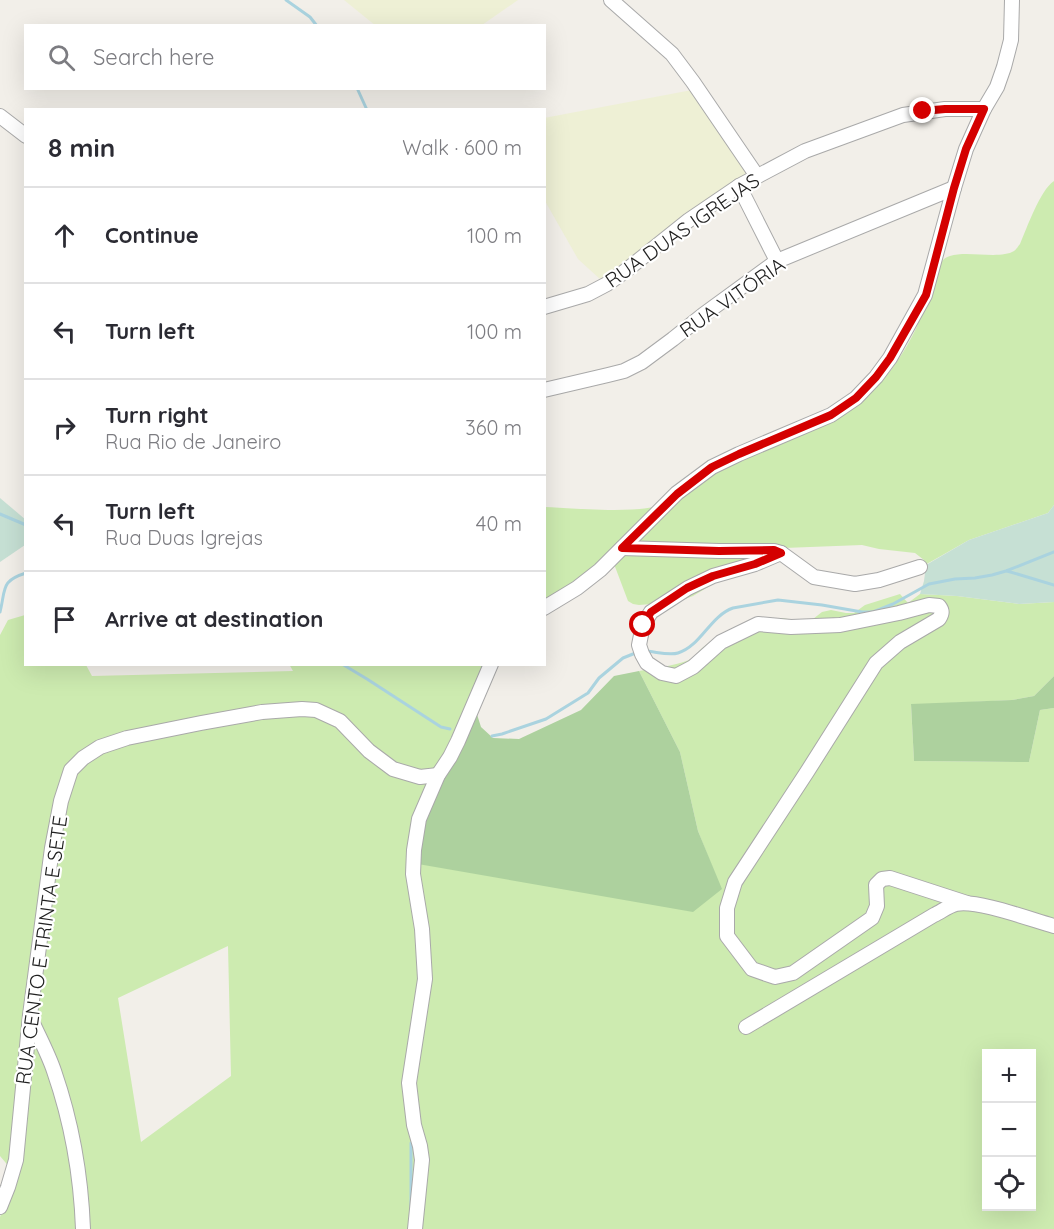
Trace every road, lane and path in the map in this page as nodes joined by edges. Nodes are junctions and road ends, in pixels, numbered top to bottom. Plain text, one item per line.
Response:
1 (611, 0) edge
2 (1012, 0) edge
3 (984, 109) junction
4 (0, 116) edge
5 (24, 134) edge
6 (757, 176) junction
7 (740, 186) junction
8 (954, 188) junction
9 (777, 261) junction
10 (546, 306) edge
11 (546, 390) edge
12 (622, 548) junction
13 (781, 553) junction
14 (920, 567) dead end
15 (546, 607) edge
16 (490, 666) edge
17 (438, 775) junction
18 (967, 903) junction
19 (1054, 926) edge
20 (30, 1015) junction
21 (746, 1027) dead end
22 (0, 1207) edge
23 (83, 1229) edge
24 (415, 1229) edge

1 - 6 street
2 - 3 street
3 - 6 street, RUA DUAS IGREJAS
3 - 8 street
4 - 5 street
6 - 7 street, RUA DUAS IGREJAS
7 - 9 street
7 - 10 street, RUA DUAS IGREJAS
8 - 9 street, RUA VITÓRIA
8 - 12 street
9 - 11 street, RUA VITÓRIA
12 - 13 street
12 - 15 street
13 - 14 street
13 - 18 street
16 - 17 street
17 - 20 street, RUA CENTO E TRINTA E SETE
17 - 24 street
18 - 19 street
18 - 21 street
20 - 22 street, RUA CENTO E TRINTA E SETE
20 - 23 street

